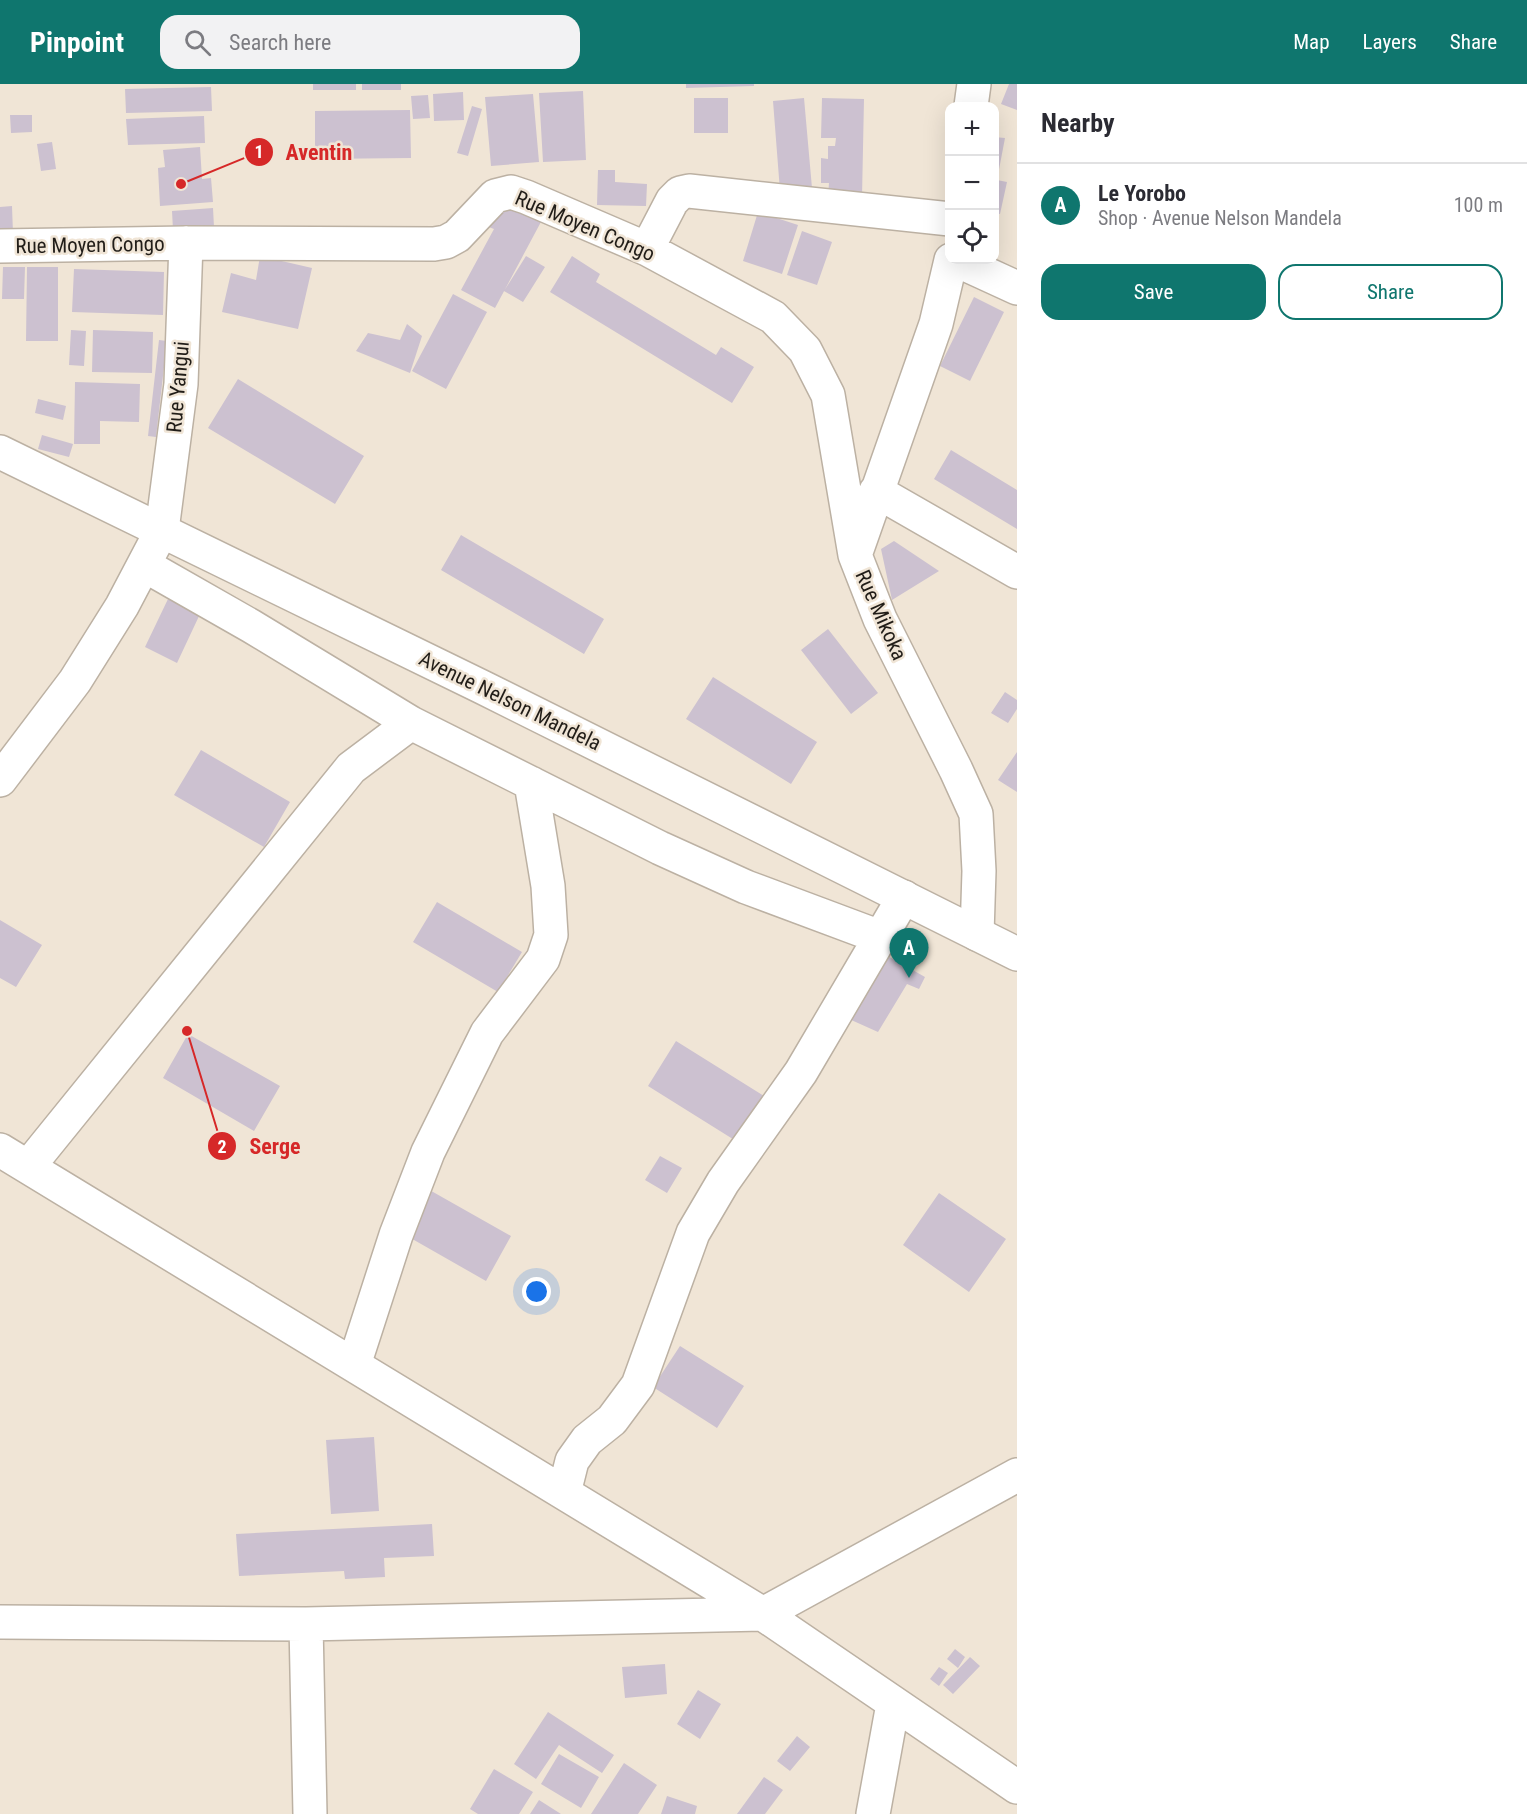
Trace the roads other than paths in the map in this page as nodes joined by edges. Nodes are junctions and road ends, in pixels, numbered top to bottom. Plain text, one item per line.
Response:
1 (974, 84) edge
2 (972, 102) edge
3 (945, 218) edge
4 (186, 243) junction
5 (0, 246) edge
6 (646, 249) junction
7 (953, 264) edge
8 (963, 264) edge
9 (1017, 288) edge
10 (0, 452) edge
11 (876, 490) junction
12 (162, 530) junction
13 (855, 555) junction
14 (144, 565) junction
15 (1017, 572) edge
16 (411, 723) junction
17 (0, 780) edge
18 (531, 783) junction
19 (904, 897) junction
20 (977, 934) junction
21 (880, 938) junction
22 (1017, 954) edge
23 (0, 1150) edge
24 (28, 1167) junction
25 (354, 1365) junction
26 (1016, 1470) edge
27 (564, 1493) junction
28 (764, 1614) junction
29 (0, 1622) edge
30 (306, 1624) junction
31 (893, 1704) junction
32 (1017, 1787) edge
33 (310, 1814) edge
34 (873, 1814) edge

1 - 2 street
3 - 6 street
4 - 5 street, Rue Moyen Congo
4 - 6 street, Rue Moyen Congo
4 - 12 street, Rue Yangui
6 - 13 street, Rue Moyen Congo
7 - 11 street, Rue Mikoka
8 - 9 street
10 - 12 street, Avenue Nelson Mandela
11 - 13 street, Rue Mikoka
11 - 15 street
12 - 14 street, Rue Yangui
12 - 19 street, Avenue Nelson Mandela
13 - 20 street, Rue Mikoka
14 - 16 street
14 - 17 street, Rue Yangui
16 - 18 street
16 - 24 street
18 - 21 street
18 - 25 street
19 - 20 street, Avenue Nelson Mandela
19 - 21 street
20 - 22 street, Avenue Nelson Mandela
21 - 27 street
23 - 24 street
24 - 25 street
25 - 27 street
26 - 28 street
27 - 28 street
28 - 30 street
28 - 31 street
29 - 30 street
30 - 33 street
31 - 32 street
31 - 34 street

